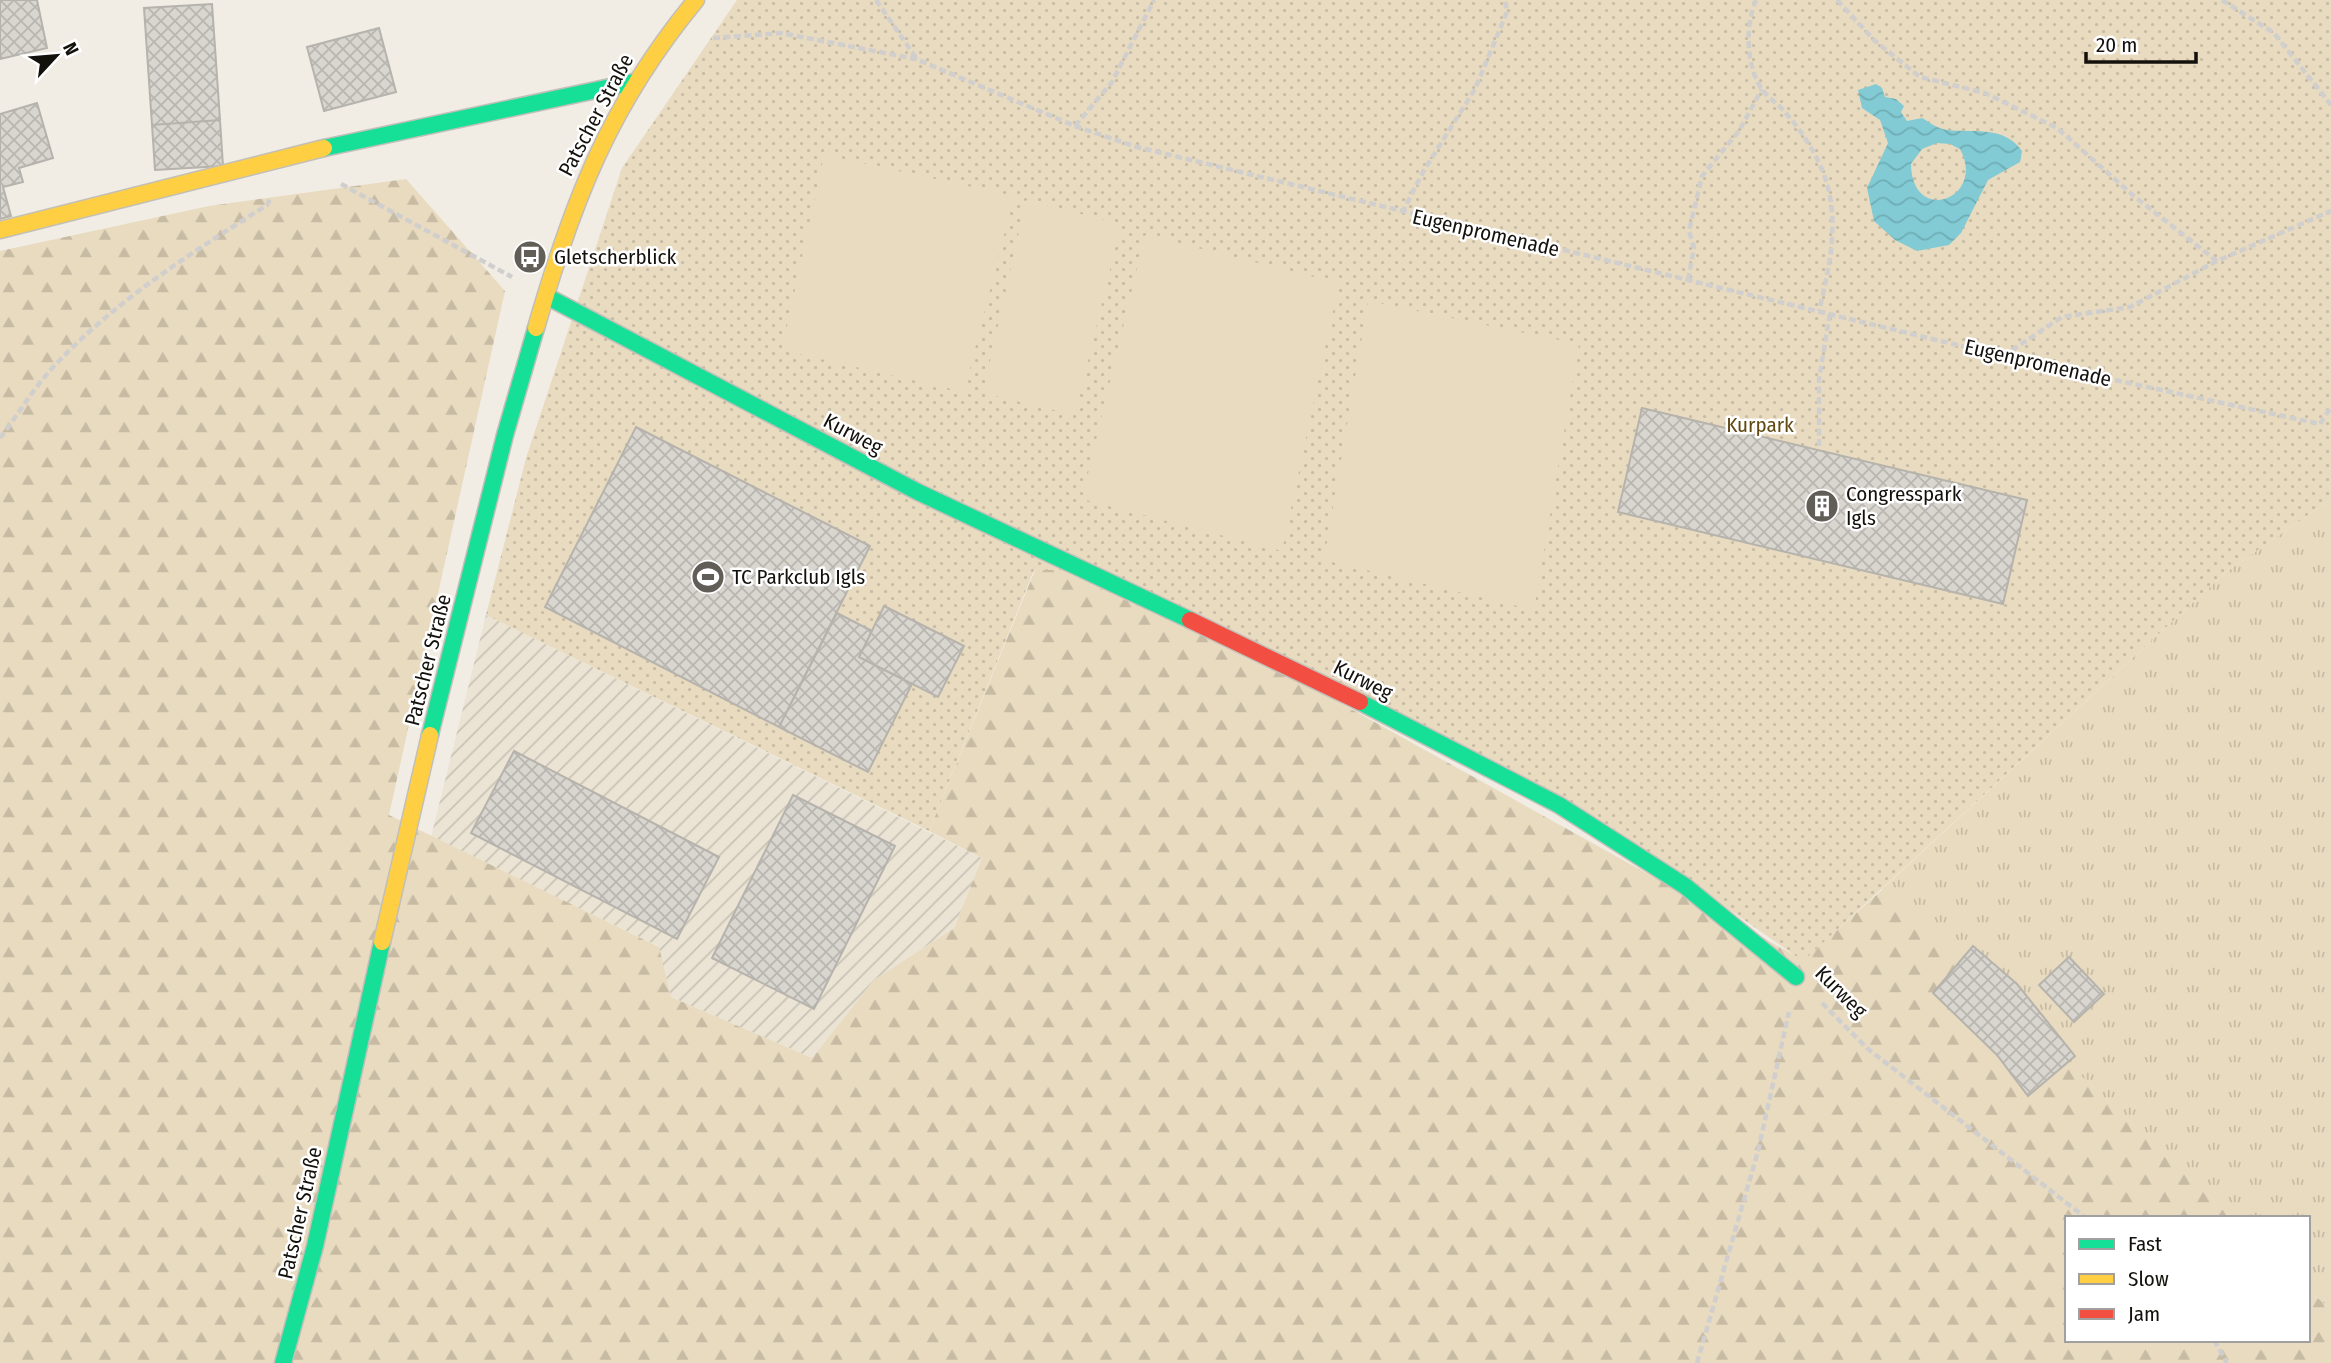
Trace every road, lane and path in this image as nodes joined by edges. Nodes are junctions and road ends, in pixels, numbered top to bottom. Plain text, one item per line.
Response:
1 (696, 0) edge
2 (876, 0) edge
3 (1154, 0) edge
4 (1505, 0) edge
5 (1755, 0) edge
6 (1837, 0) edge
7 (2222, 0) edge
8 (661, 42) junction
9 (916, 59) junction
10 (634, 82) junction
11 (1762, 89) junction
12 (2331, 105) edge
13 (1075, 126) junction
14 (289, 155) junction
15 (338, 182) dead end
16 (2331, 211) edge
17 (1402, 213) junction
18 (0, 230) edge
19 (2217, 261) junction
20 (1688, 280) junction
21 (546, 296) junction
22 (1819, 311) junction
23 (1830, 313) junction
24 (2003, 356) junction
25 (2331, 407) edge
26 (0, 438) edge
27 (1819, 446) dead end
28 (1796, 977) junction
29 (2083, 1216) edge
30 (2215, 1342) edge
31 (283, 1363) edge
32 (1697, 1363) edge
33 (2227, 1363) edge

1 - 8 street, Patscher Straße
2 - 9 path
3 - 13 path
4 - 17 path
5 - 11 path
6 - 19 path
7 - 12 path
8 - 9 path, Eugenpromenade
8 - 10 street, Patscher Straße
9 - 13 path, Eugenpromenade
10 - 14 street
10 - 21 street, Patscher Straße
11 - 20 path
11 - 22 path
13 - 17 path, Eugenpromenade
14 - 18 street
14 - 26 path
15 - 21 path
16 - 19 path
17 - 20 path, Eugenpromenade
19 - 24 path
20 - 22 path, Eugenpromenade
21 - 28 street, Kurweg
21 - 31 street, Patscher Straße
22 - 23 path, Eugenpromenade
23 - 24 path, Eugenpromenade
23 - 27 path
24 - 25 path, Eugenpromenade
28 - 29 path, Kurweg
28 - 32 path
30 - 33 path

